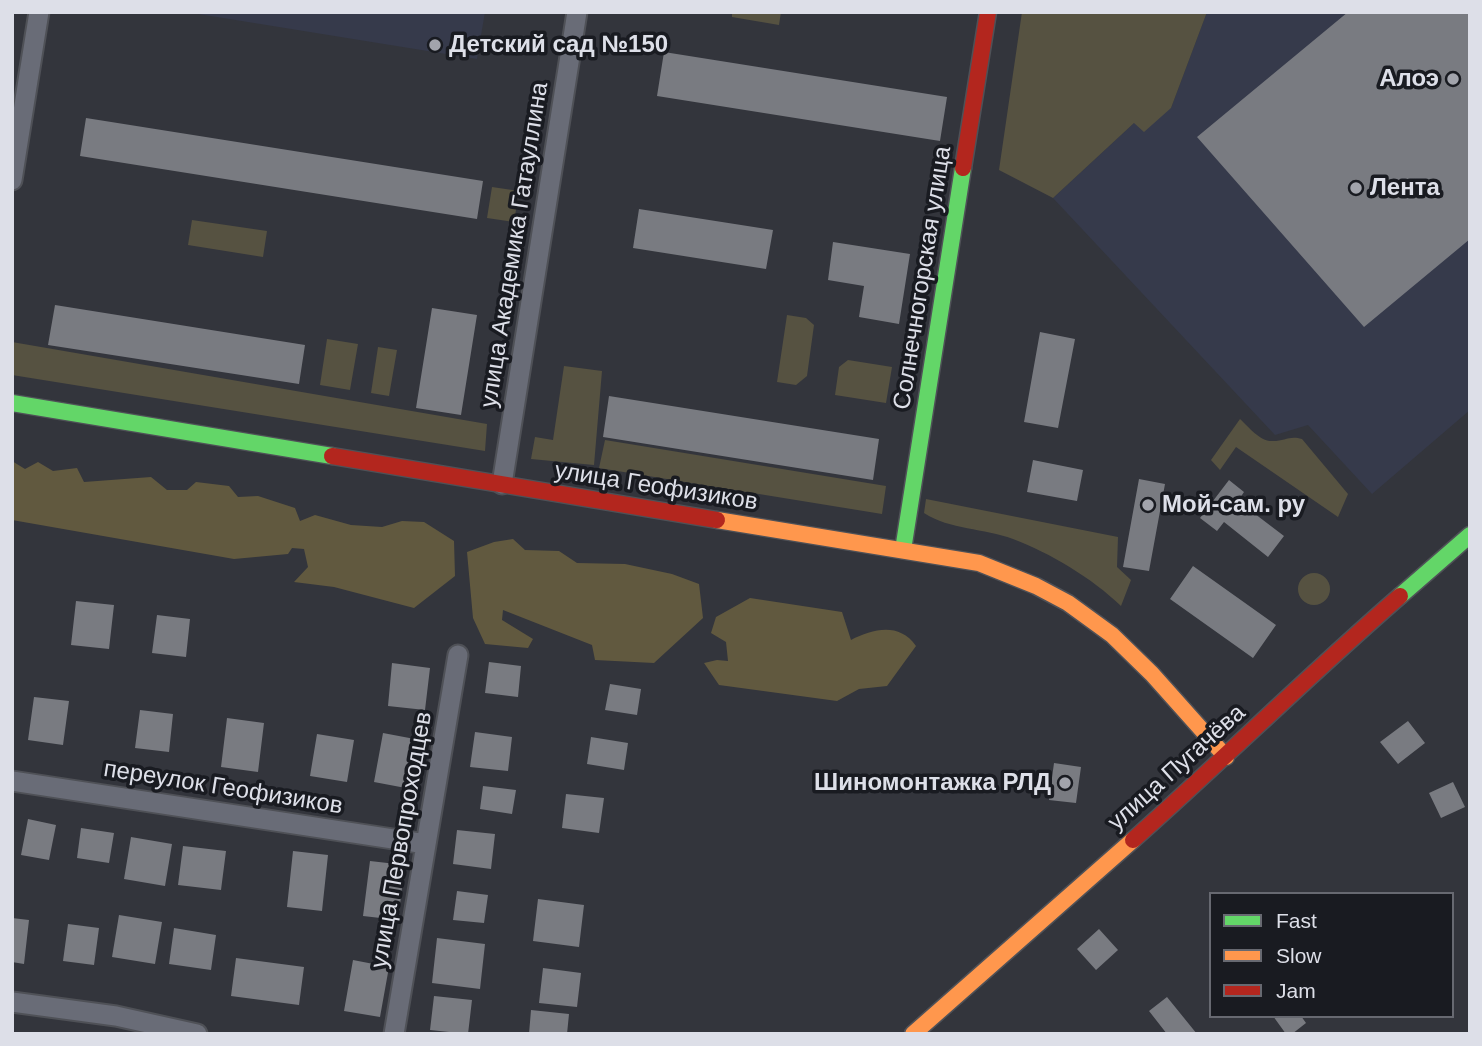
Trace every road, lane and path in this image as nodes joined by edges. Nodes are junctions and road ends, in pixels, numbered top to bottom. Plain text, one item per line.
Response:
1 (39, 12) edge
2 (577, 12) edge
3 (988, 12) edge
4 (12, 180) edge
5 (12, 403) edge
6 (502, 484) junction
7 (1470, 535) edge
8 (903, 550) junction
9 (458, 655) dead end
10 (1226, 757) junction
11 (12, 781) edge
12 (426, 844) junction
13 (12, 1002) edge
14 (197, 1034) edge
15 (394, 1034) edge
16 (913, 1034) edge

1 - 4 street
2 - 6 street, улица Академика Гатауллина
3 - 8 street, Солнечногорская улица
5 - 6 street, улица Геофизиков
6 - 8 street, улица Геофизиков
7 - 10 street, улица Пугачёва
8 - 10 street, улица Геофизиков
9 - 12 street, улица Первопроходцев
10 - 16 street, улица Пугачёва
11 - 12 street, переулок Геофизиков
12 - 15 street, улица Первопроходцев
13 - 14 street

